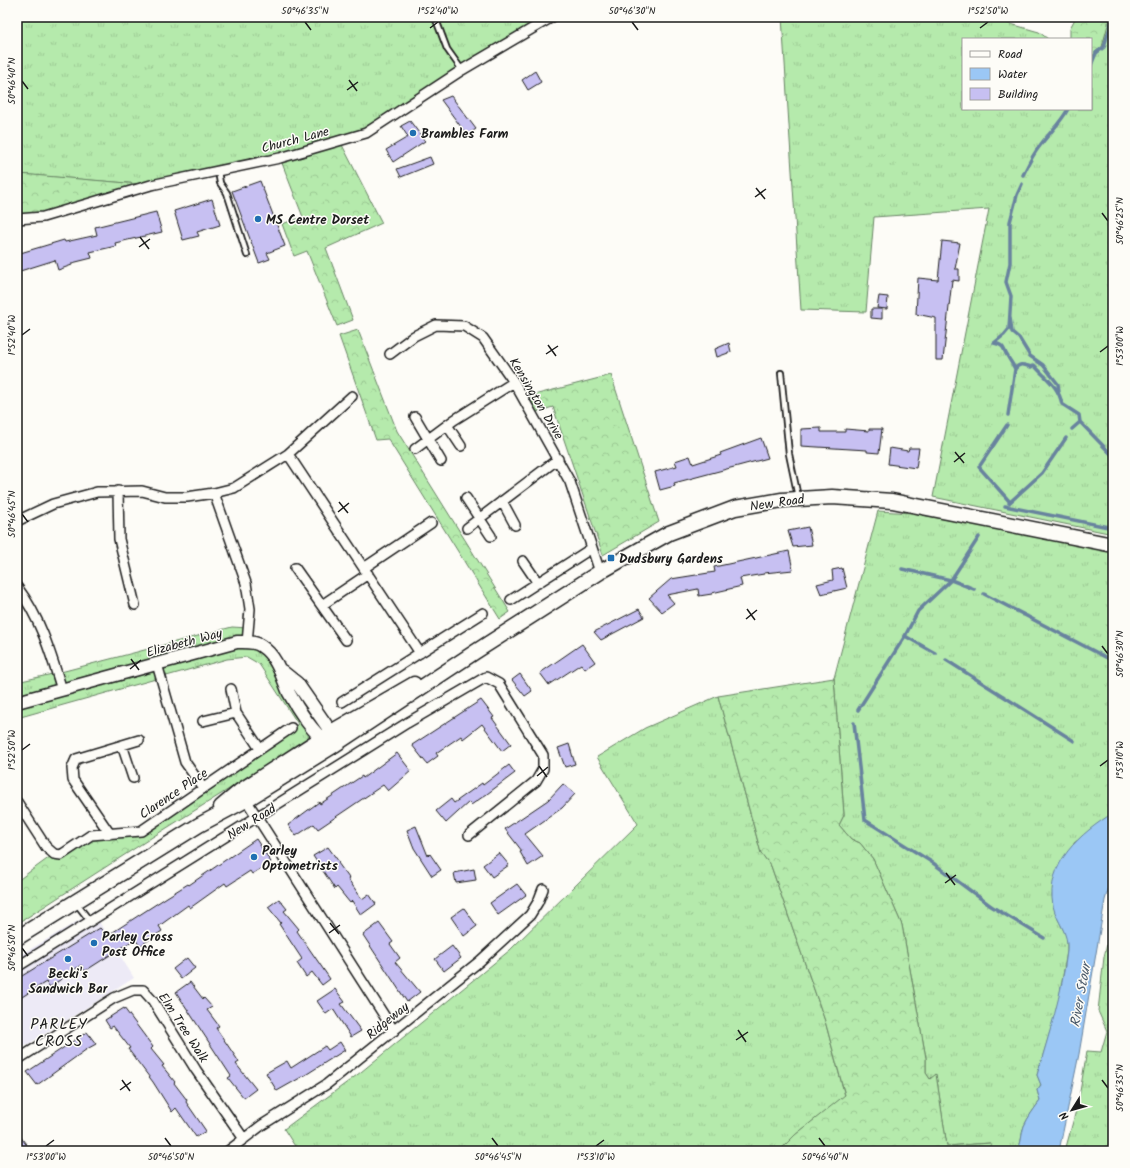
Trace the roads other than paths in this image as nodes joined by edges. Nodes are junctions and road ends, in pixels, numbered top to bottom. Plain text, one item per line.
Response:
1 (434, 17) edge
2 (552, 17) edge
3 (462, 70) junction
4 (218, 172) junction
5 (17, 219) edge
6 (247, 255) dead end
7 (390, 354) dead end
8 (781, 373) dead end
9 (514, 382) junction
10 (352, 396) dead end
11 (414, 417) dead end
12 (447, 425) junction
13 (428, 440) junction
14 (461, 446) dead end
15 (416, 449) dead end
16 (288, 454) junction
17 (558, 459) junction
18 (441, 461) dead end
19 (118, 492) junction
20 (214, 493) junction
21 (466, 498) dead end
22 (799, 499) junction
23 (502, 502) junction
24 (479, 518) junction
25 (17, 521) edge
26 (431, 523) dead end
27 (515, 525) dead end
28 (467, 528) dead end
29 (491, 536) dead end
30 (1113, 545) edge
31 (592, 548) junction
32 (522, 561) dead end
33 (296, 568) dead end
34 (366, 571) junction
35 (600, 572) junction
36 (538, 583) junction
37 (17, 588) edge
38 (511, 600) dead end
39 (135, 605) dead end
40 (322, 605) junction
41 (483, 613) dead end
42 (346, 640) dead end
43 (247, 642) junction
44 (475, 652) junction
45 (420, 653) junction
46 (157, 664) junction
47 (231, 688) dead end
48 (62, 690) junction
49 (17, 702) edge
50 (342, 702) dead end
51 (236, 713) junction
52 (203, 721) dead end
53 (291, 728) dead end
54 (326, 735) junction
55 (139, 740) dead end
56 (122, 745) junction
57 (333, 746) junction
58 (260, 749) junction
59 (133, 778) dead end
60 (203, 788) junction
61 (243, 795) junction
62 (17, 802) edge
63 (257, 817) junction
64 (110, 834) junction
65 (469, 835) dead end
66 (543, 889) dead end
67 (76, 902) junction
68 (90, 921) junction
69 (17, 938) edge
70 (17, 948) edge
71 (17, 967) edge
72 (394, 1031) junction
73 (17, 1060) edge
74 (244, 1139) junction
75 (228, 1151) edge

1 - 3 lane
2 - 3 street, Church Lane
3 - 4 street, Church Lane
4 - 5 street, Church Lane
4 - 6 lane
7 - 9 street, Kensington Drive
8 - 22 lane
9 - 12 street
9 - 17 street, Kensington Drive
10 - 16 street
11 - 13 street
12 - 13 street
12 - 14 street
13 - 15 street
13 - 18 street
16 - 20 street
16 - 34 street
17 - 23 street
17 - 31 street, Kensington Drive
19 - 20 street
19 - 25 street
19 - 39 street
20 - 43 street
21 - 24 street
22 - 30 main road, New Road
22 - 35 main road, New Road
23 - 24 street
23 - 27 street
24 - 28 street
24 - 29 street
26 - 34 street
31 - 35 street, Kensington Drive
31 - 36 street
32 - 36 street
33 - 40 street
34 - 40 street
34 - 45 street
35 - 44 main road, New Road
36 - 38 street
37 - 48 street
40 - 42 street
41 - 45 street
43 - 46 street, Elizabeth Way
43 - 54 street
44 - 54 main road, New Road
44 - 57 main road, New Road
45 - 50 street
46 - 48 street, Elizabeth Way
46 - 60 street
47 - 51 street
48 - 49 street, Elizabeth Way
51 - 52 street
51 - 58 street
53 - 58 street, Clarence Place
54 - 57 street
54 - 61 main road, New Road
55 - 56 street
56 - 59 street
56 - 64 street
57 - 61 main road, New Road
58 - 60 street, Clarence Place
60 - 64 street, Clarence Place
61 - 63 street
61 - 67 main road, New Road
62 - 64 street, Clarence Place
63 - 65 street, New Road
63 - 68 street, New Road
63 - 72 street
66 - 72 street, Ridgeway
67 - 68 lane
67 - 69 main road, New Road
67 - 70 main road, New Road
68 - 71 street, New Road
72 - 74 street, Ridgeway
73 - 74 street, Elm Tree Walk
74 - 75 street, Ridgeway

